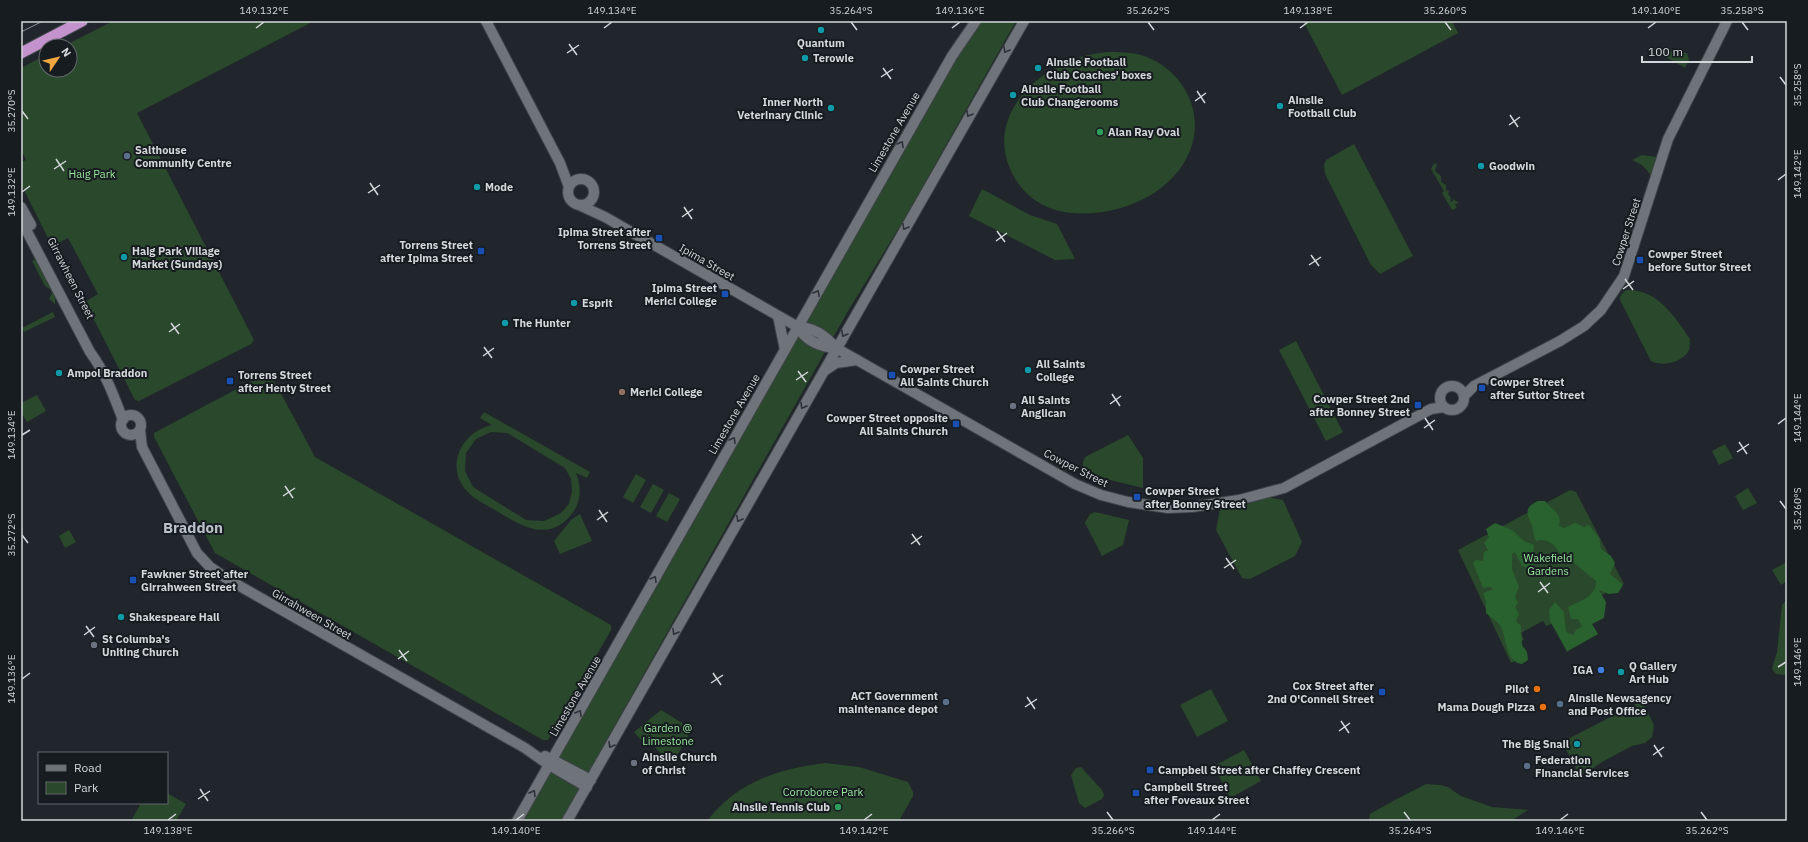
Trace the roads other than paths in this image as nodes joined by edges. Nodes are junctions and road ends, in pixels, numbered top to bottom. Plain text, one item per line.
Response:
1 (82, 21) edge
2 (486, 21) edge
3 (976, 21) edge
4 (1024, 21) edge
5 (1727, 21) edge
6 (21, 53) edge
7 (560, 163) junction
8 (580, 179) junction
9 (569, 187) junction
10 (594, 196) junction
11 (579, 205) junction
12 (21, 207) edge
13 (605, 217) junction
14 (21, 220) edge
15 (778, 316) junction
16 (798, 327) junction
17 (836, 348) junction
18 (785, 350) junction
19 (858, 360) junction
20 (97, 362) junction
21 (822, 372) junction
22 (1456, 386) junction
23 (1474, 386) junction
24 (114, 394) junction
25 (1440, 396) junction
26 (1464, 396) junction
27 (1444, 407) junction
28 (1431, 409) junction
29 (134, 416) junction
30 (123, 420) junction
31 (140, 430) junction
32 (129, 435) junction
33 (142, 447) junction
34 (551, 762) junction
35 (589, 784) junction
36 (517, 821) edge
37 (567, 821) edge

1 - 6 highway
2 - 7 street
16 -> 3 street, Limestone Avenue
4 -> 17 street
5 - 23 street, Cowper Street
7 - 8 street
7 - 9 street
8 - 9 street
8 - 10 street
9 - 11 street
10 - 11 street
10 - 13 street
11 - 13 street, Ipima Street
12 - 20 street, Girrawheen Street
13 - 15 street, Ipima Street
14 - 20 street, Girrawheen Street
15 - 16 street, Ipima Street
15 - 18 street
16 - 17 street, Ipima Street
16 - 18 street, Limestone Avenue
17 - 19 street, Cowper Street
17 - 21 street
34 -> 18 street, Limestone Avenue
19 - 21 street
19 - 28 street, Cowper Street
20 - 24 street, Girrawheen Street
21 -> 35 street
22 - 23 street, Cowper Street
22 - 25 street
22 - 26 street
23 - 26 street, Cowper Street
24 - 29 street, Girrawheen Street
24 - 30 street, Girrawheen Street
25 - 27 street
25 - 28 street, Cowper Street
26 - 27 street
27 - 28 street, Cowper Street
29 - 30 street
29 - 31 street
30 - 32 street
31 - 32 street
31 - 33 street, Girrahween Street
32 - 33 street, Girrahween Street
33 - 34 street, Girrahween Street
34 - 35 street, Girrahween Street
36 -> 34 street, Limestone Avenue
35 - 37 street

